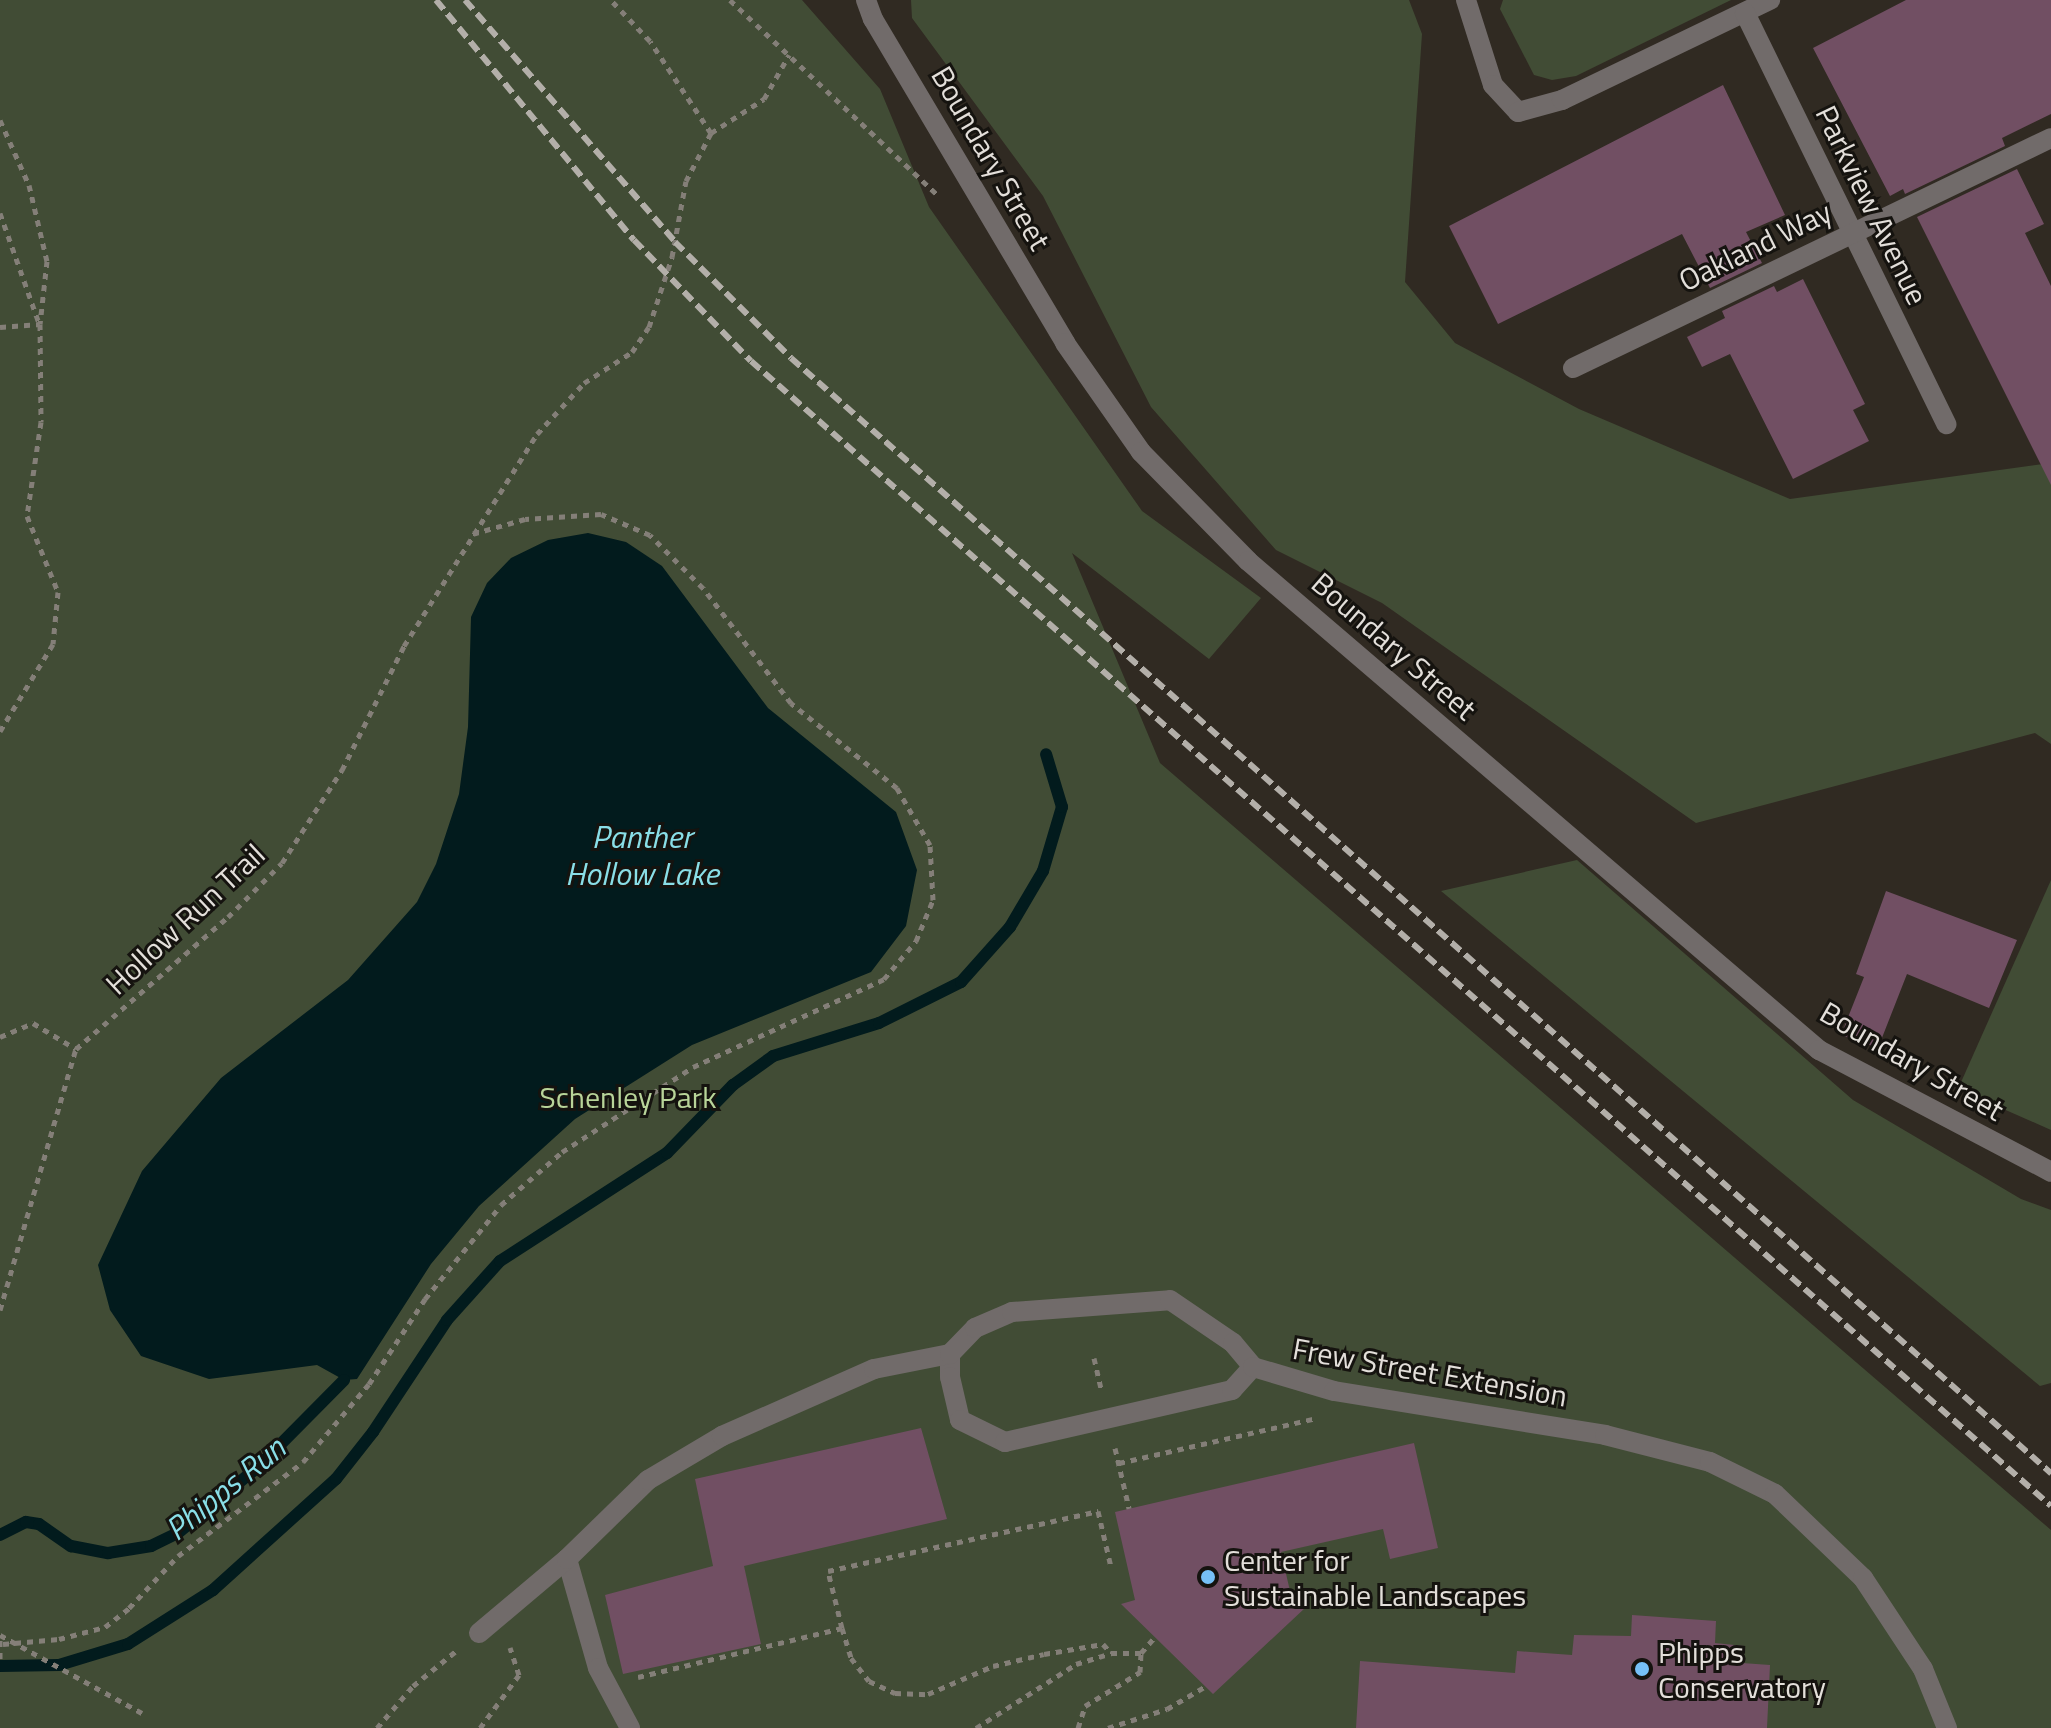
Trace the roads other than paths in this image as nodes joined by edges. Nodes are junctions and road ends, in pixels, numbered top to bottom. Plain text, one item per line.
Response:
1 (866, 0) edge
2 (1466, 0) edge
3 (1770, 0) edge
4 (1745, 13) junction
5 (2051, 138) edge
6 (1852, 232) junction
7 (1573, 368) dead end
8 (1946, 424) dead end
9 (2051, 1172) edge
10 (950, 1354) junction
11 (1253, 1367) junction
12 (567, 1559) junction
13 (479, 1633) road end
14 (630, 1728) edge
15 (1947, 1728) edge

1 - 9 street, Boundary Street
2 - 4 street
3 - 4 street
4 - 6 street, Parkview Avenue
5 - 6 street, Oakland Way
6 - 7 street, Oakland Way
6 - 8 street, Parkview Avenue
10 - 11 street, Frew Street Extension
10 - 11 street
10 - 12 street
11 - 15 street, Frew Street Extension
12 - 13 street
12 - 14 street

